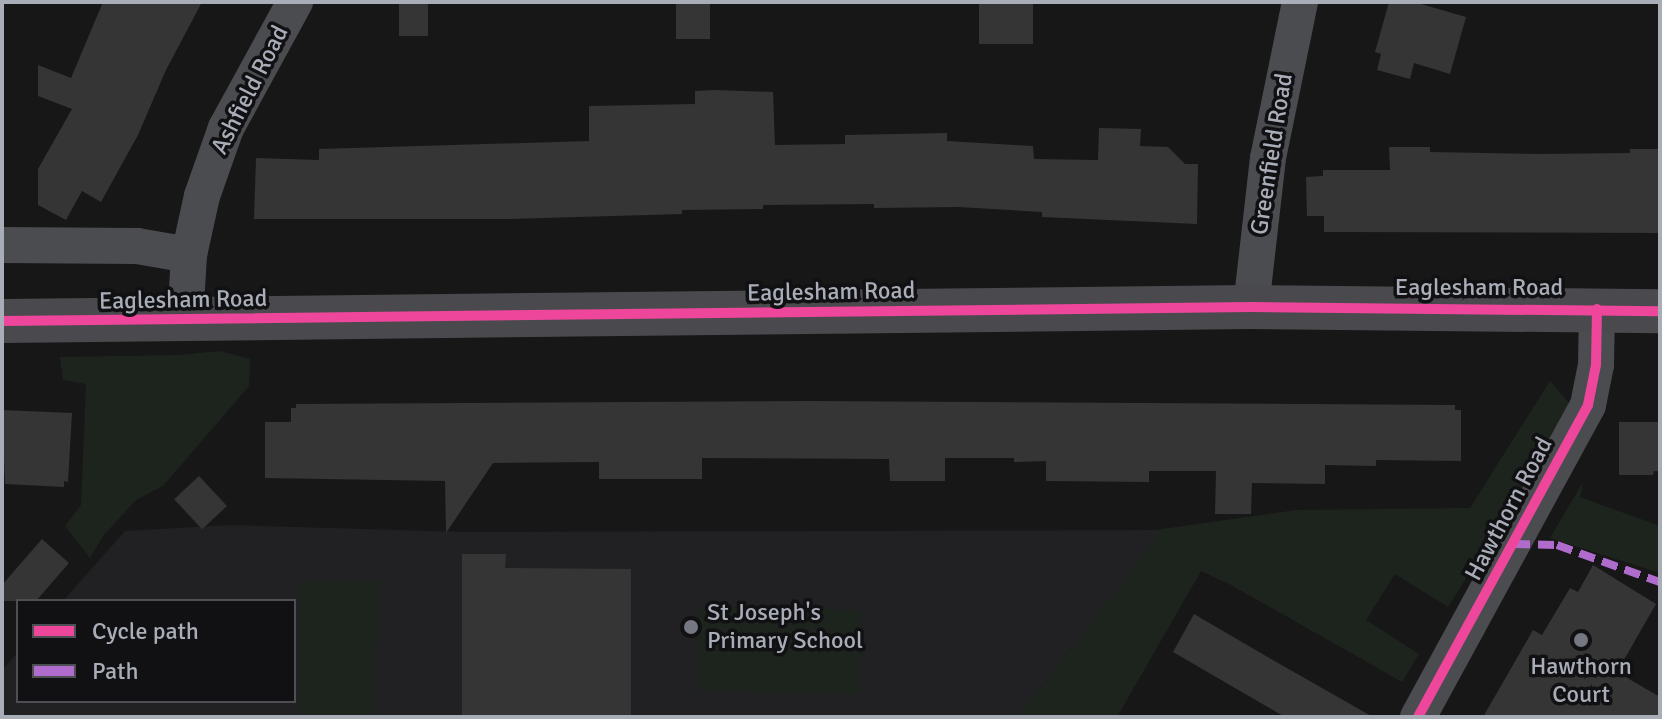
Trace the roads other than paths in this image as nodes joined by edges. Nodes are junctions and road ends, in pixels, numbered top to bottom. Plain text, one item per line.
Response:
1 (295, 2) edge
2 (1300, 2) edge
3 (2, 245) edge
4 (189, 255) junction
5 (1251, 307) junction
6 (1597, 309) junction
7 (1660, 311) edge
8 (2, 321) edge
9 (185, 321) junction
10 (1418, 717) edge

1 - 4 street, Ashfield Road
2 - 5 street, Greenfield Road
3 - 4 street
4 - 9 street, Ashfield Road
5 - 6 main road, Eaglesham Road
5 - 9 main road, Eaglesham Road
6 - 7 main road, Eaglesham Road
6 - 10 street, Hawthorn Road
8 - 9 main road, Eaglesham Road

